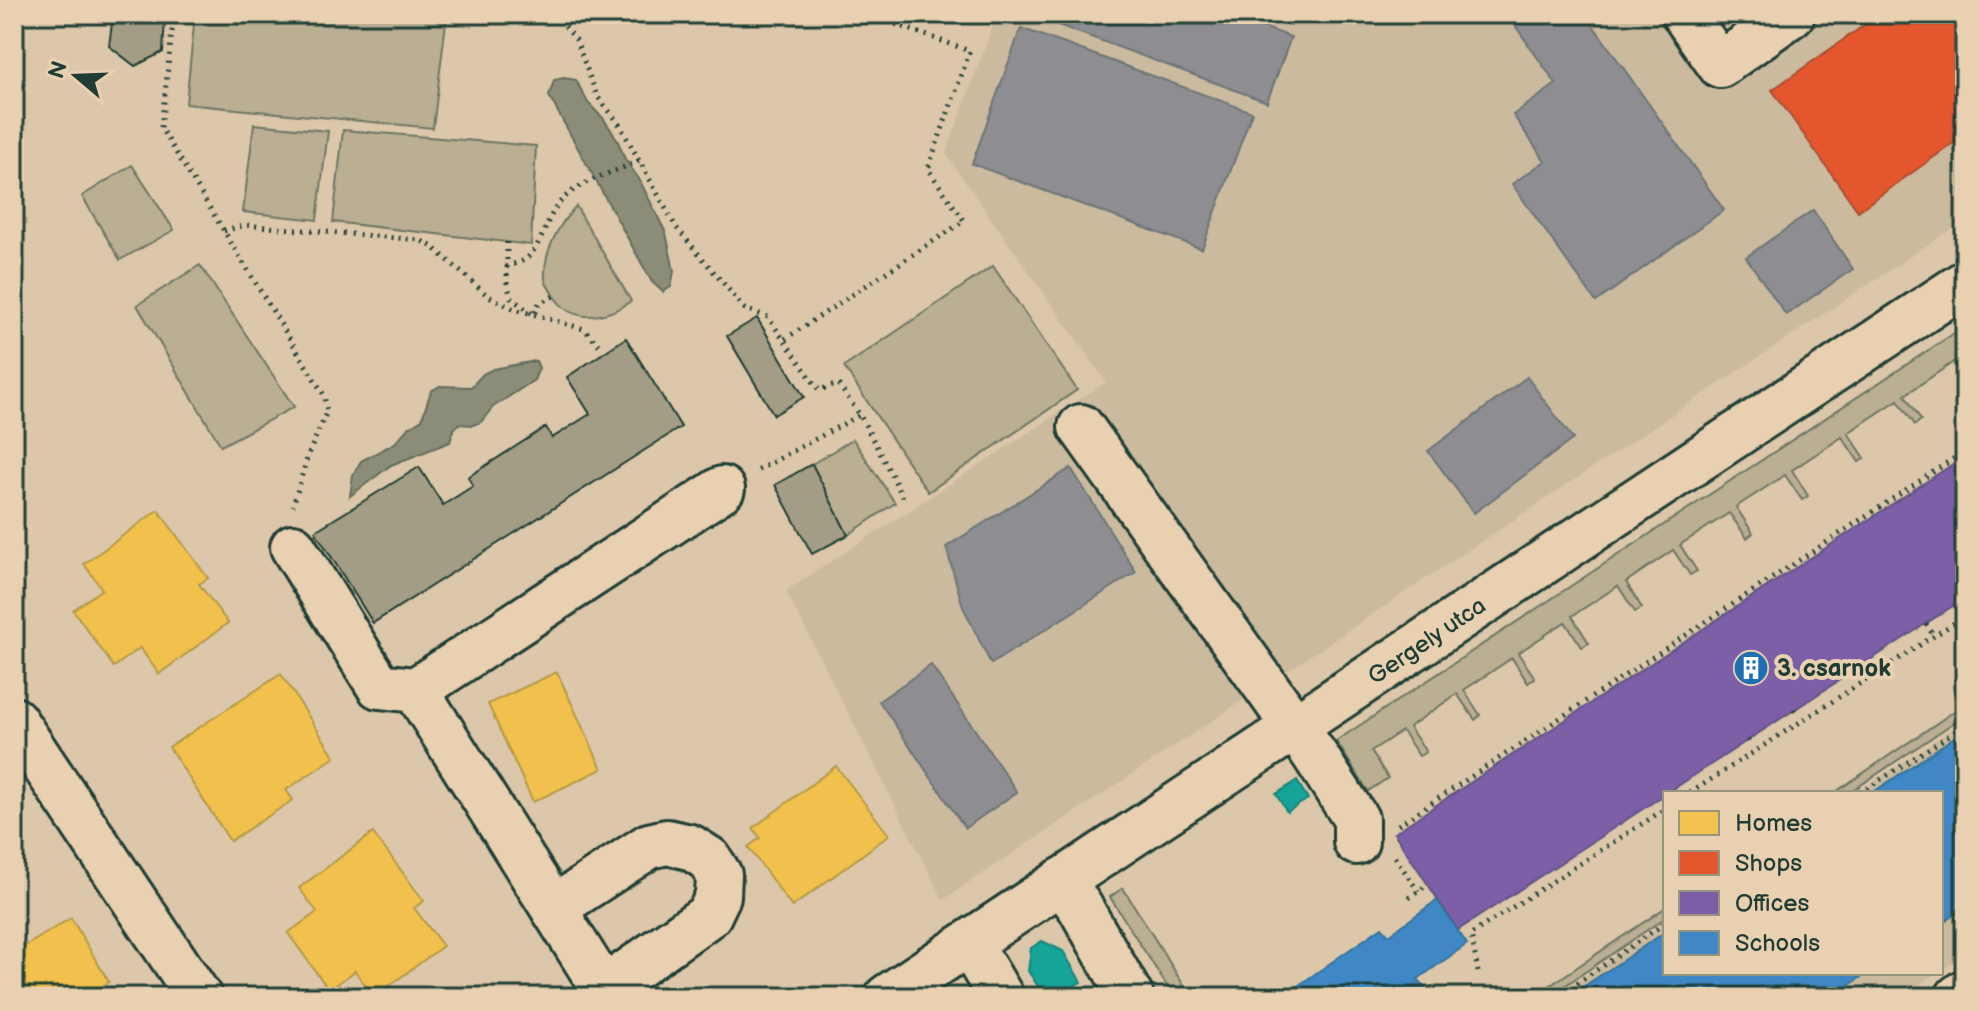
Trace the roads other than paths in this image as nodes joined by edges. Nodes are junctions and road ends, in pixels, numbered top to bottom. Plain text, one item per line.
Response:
1 (1684, 14) edge
2 (1792, 14) edge
3 (1965, 283) edge
4 (1081, 427) dead end
5 (722, 489) road end
6 (293, 547) road end
7 (416, 690) junction
8 (14, 720) edge
9 (1296, 728) junction
10 (1374, 836) road end
11 (1061, 881) junction
12 (554, 908) junction
13 (969, 943) junction
14 (1965, 992) edge
15 (607, 993) edge
16 (199, 997) edge
17 (887, 997) edge
18 (1001, 997) edge
19 (1131, 997) edge
20 (1958, 997) edge

1 - 2 street
3 - 9 street, Gergely utca
4 - 9 street
5 - 7 street
6 - 7 street
7 - 12 street
8 - 16 street
9 - 10 street
9 - 11 street, Gergely utca
11 - 13 street, Gergely utca
11 - 19 street
12 - 15 street
12 - 15 street
13 - 17 street, Gergely utca
13 - 18 street
14 - 20 street

